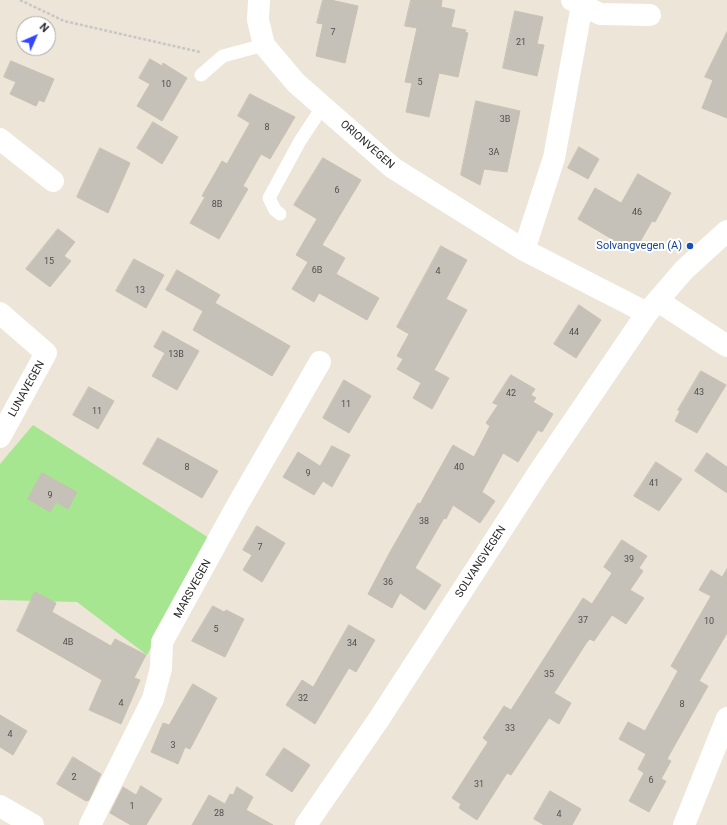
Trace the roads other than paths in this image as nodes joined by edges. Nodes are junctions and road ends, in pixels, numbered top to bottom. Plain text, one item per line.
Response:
1 (259, 0) edge
2 (577, 3) edge
3 (650, 15) dead end
4 (264, 45) junction
5 (201, 75) dead end
6 (322, 106) junction
7 (0, 139) edge
8 (53, 181) dead end
9 (280, 214) dead end
10 (727, 231) edge
11 (524, 250) junction
12 (653, 307) junction
13 (0, 313) edge
14 (727, 346) edge
15 (320, 362) dead end
16 (0, 437) edge
17 (727, 718) edge
18 (0, 806) edge
19 (33, 825) edge
20 (90, 825) edge
21 (306, 825) edge
22 (684, 825) edge

1 - 4 street, ORIONVEGEN
2 - 3 street
2 - 11 street
4 - 5 lane
4 - 6 street, ORIONVEGEN
6 - 9 lane
6 - 11 street, ORIONVEGEN
7 - 8 street
10 - 12 street, SOLVANGVEGEN
11 - 12 street, ORIONVEGEN
12 - 14 street
12 - 21 street, SOLVANGVEGEN
13 - 16 street, LUNAVEGEN
15 - 20 street, MARSVEGEN
17 - 22 street
18 - 19 street

